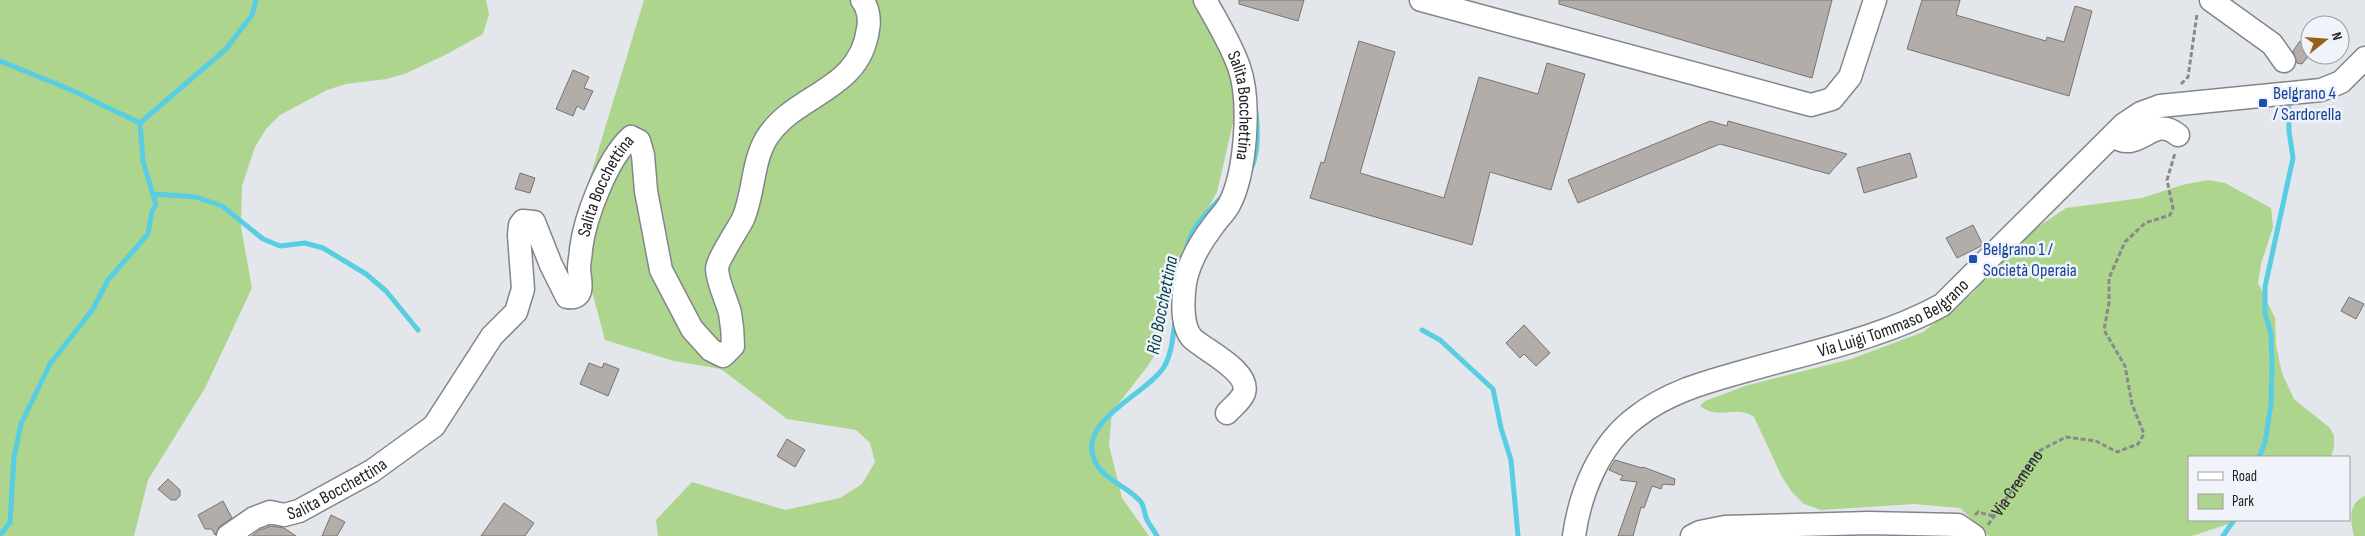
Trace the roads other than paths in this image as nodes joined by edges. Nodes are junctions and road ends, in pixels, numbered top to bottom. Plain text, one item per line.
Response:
1 (862, 0) edge
2 (1204, 0) edge
3 (1421, 0) edge
4 (1875, 0) edge
5 (2204, 4) edge
6 (2365, 58) edge
7 (2284, 61) dead end
8 (2178, 135) road end
9 (2113, 136) junction
10 (1227, 413) dead end
11 (1974, 526) edge
12 (228, 536) edge
13 (1574, 536) edge
14 (1692, 536) edge

1 - 12 street, Salita Bocchettina
2 - 10 street, Salita Bocchettina
3 - 4 street
5 - 7 street
6 - 9 street, Via Luigi Tommaso Belgrano
8 - 9 street
9 - 13 street, Via Luigi Tommaso Belgrano
11 - 14 street

